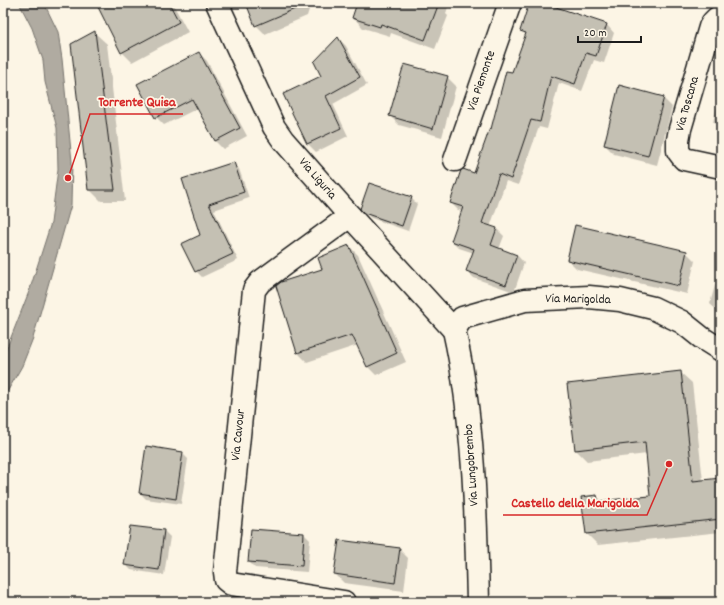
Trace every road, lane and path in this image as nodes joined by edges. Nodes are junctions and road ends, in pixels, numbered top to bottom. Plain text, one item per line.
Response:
1 (216, 3) edge
2 (510, 3) edge
3 (721, 19) edge
4 (455, 160) dead end
5 (721, 167) edge
6 (350, 216) junction
7 (454, 330) junction
8 (721, 350) edge
9 (344, 602) edge
10 (478, 602) edge

1 - 6 street, Via Liguria
2 - 4 street, Via Piemonte
3 - 5 street, Via Toscana
6 - 7 street, Via Liguria
6 - 9 street, Via Cavour
7 - 8 street, Via Marigolda
7 - 10 street, Via Lungobrembo

